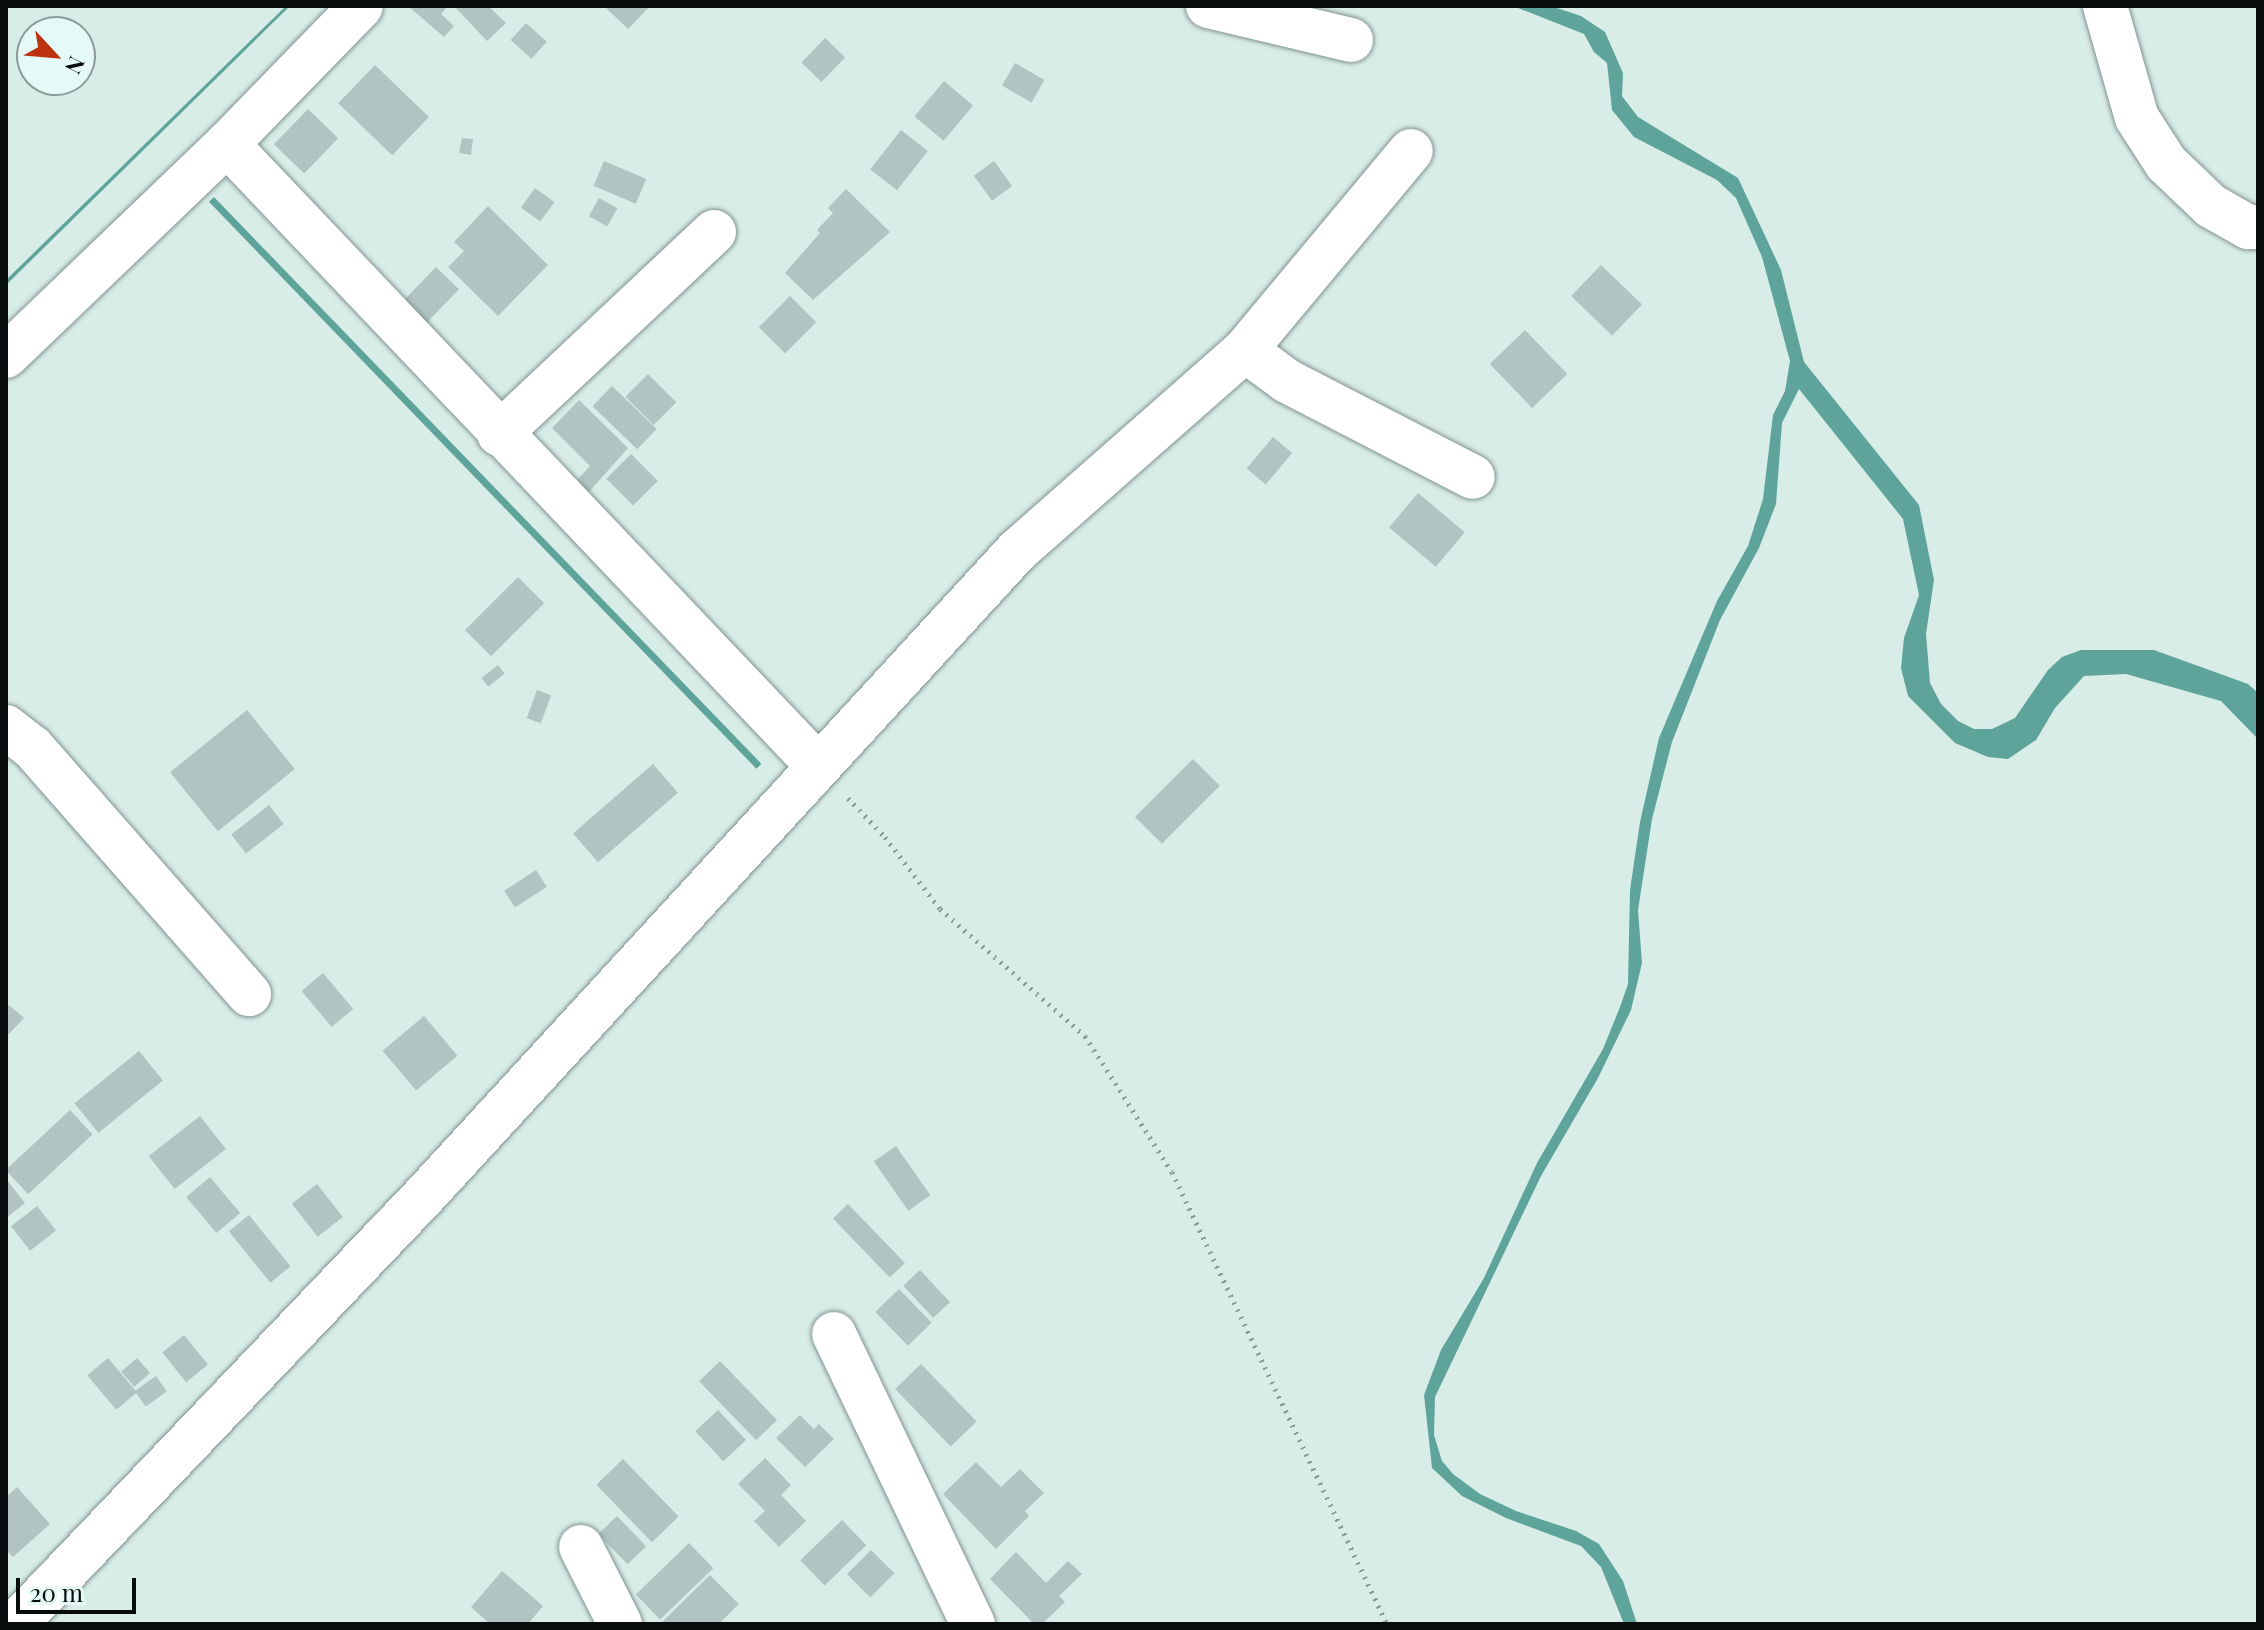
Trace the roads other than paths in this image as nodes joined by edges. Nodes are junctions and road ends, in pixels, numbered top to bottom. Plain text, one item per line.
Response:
1 (361, 6) edge
2 (1208, 6) edge
3 (2105, 6) edge
4 (1351, 40) dead end
5 (227, 144) junction
6 (1411, 151) dead end
7 (2258, 227) edge
8 (714, 232) dead end
9 (1245, 350) junction
10 (6, 356) edge
11 (499, 434) junction
12 (1473, 477) dead end
13 (6, 727) edge
14 (818, 766) junction
15 (249, 994) dead end
16 (834, 1334) dead end
17 (581, 1547) dead end
18 (21, 1611) edge
19 (620, 1624) edge
20 (973, 1624) edge

1 - 5 street
2 - 4 street
3 - 7 street
5 - 10 street
5 - 11 street
6 - 9 street
8 - 11 street
9 - 12 street
9 - 14 street
11 - 14 street
13 - 15 street
14 - 18 street
16 - 20 street
17 - 19 street

